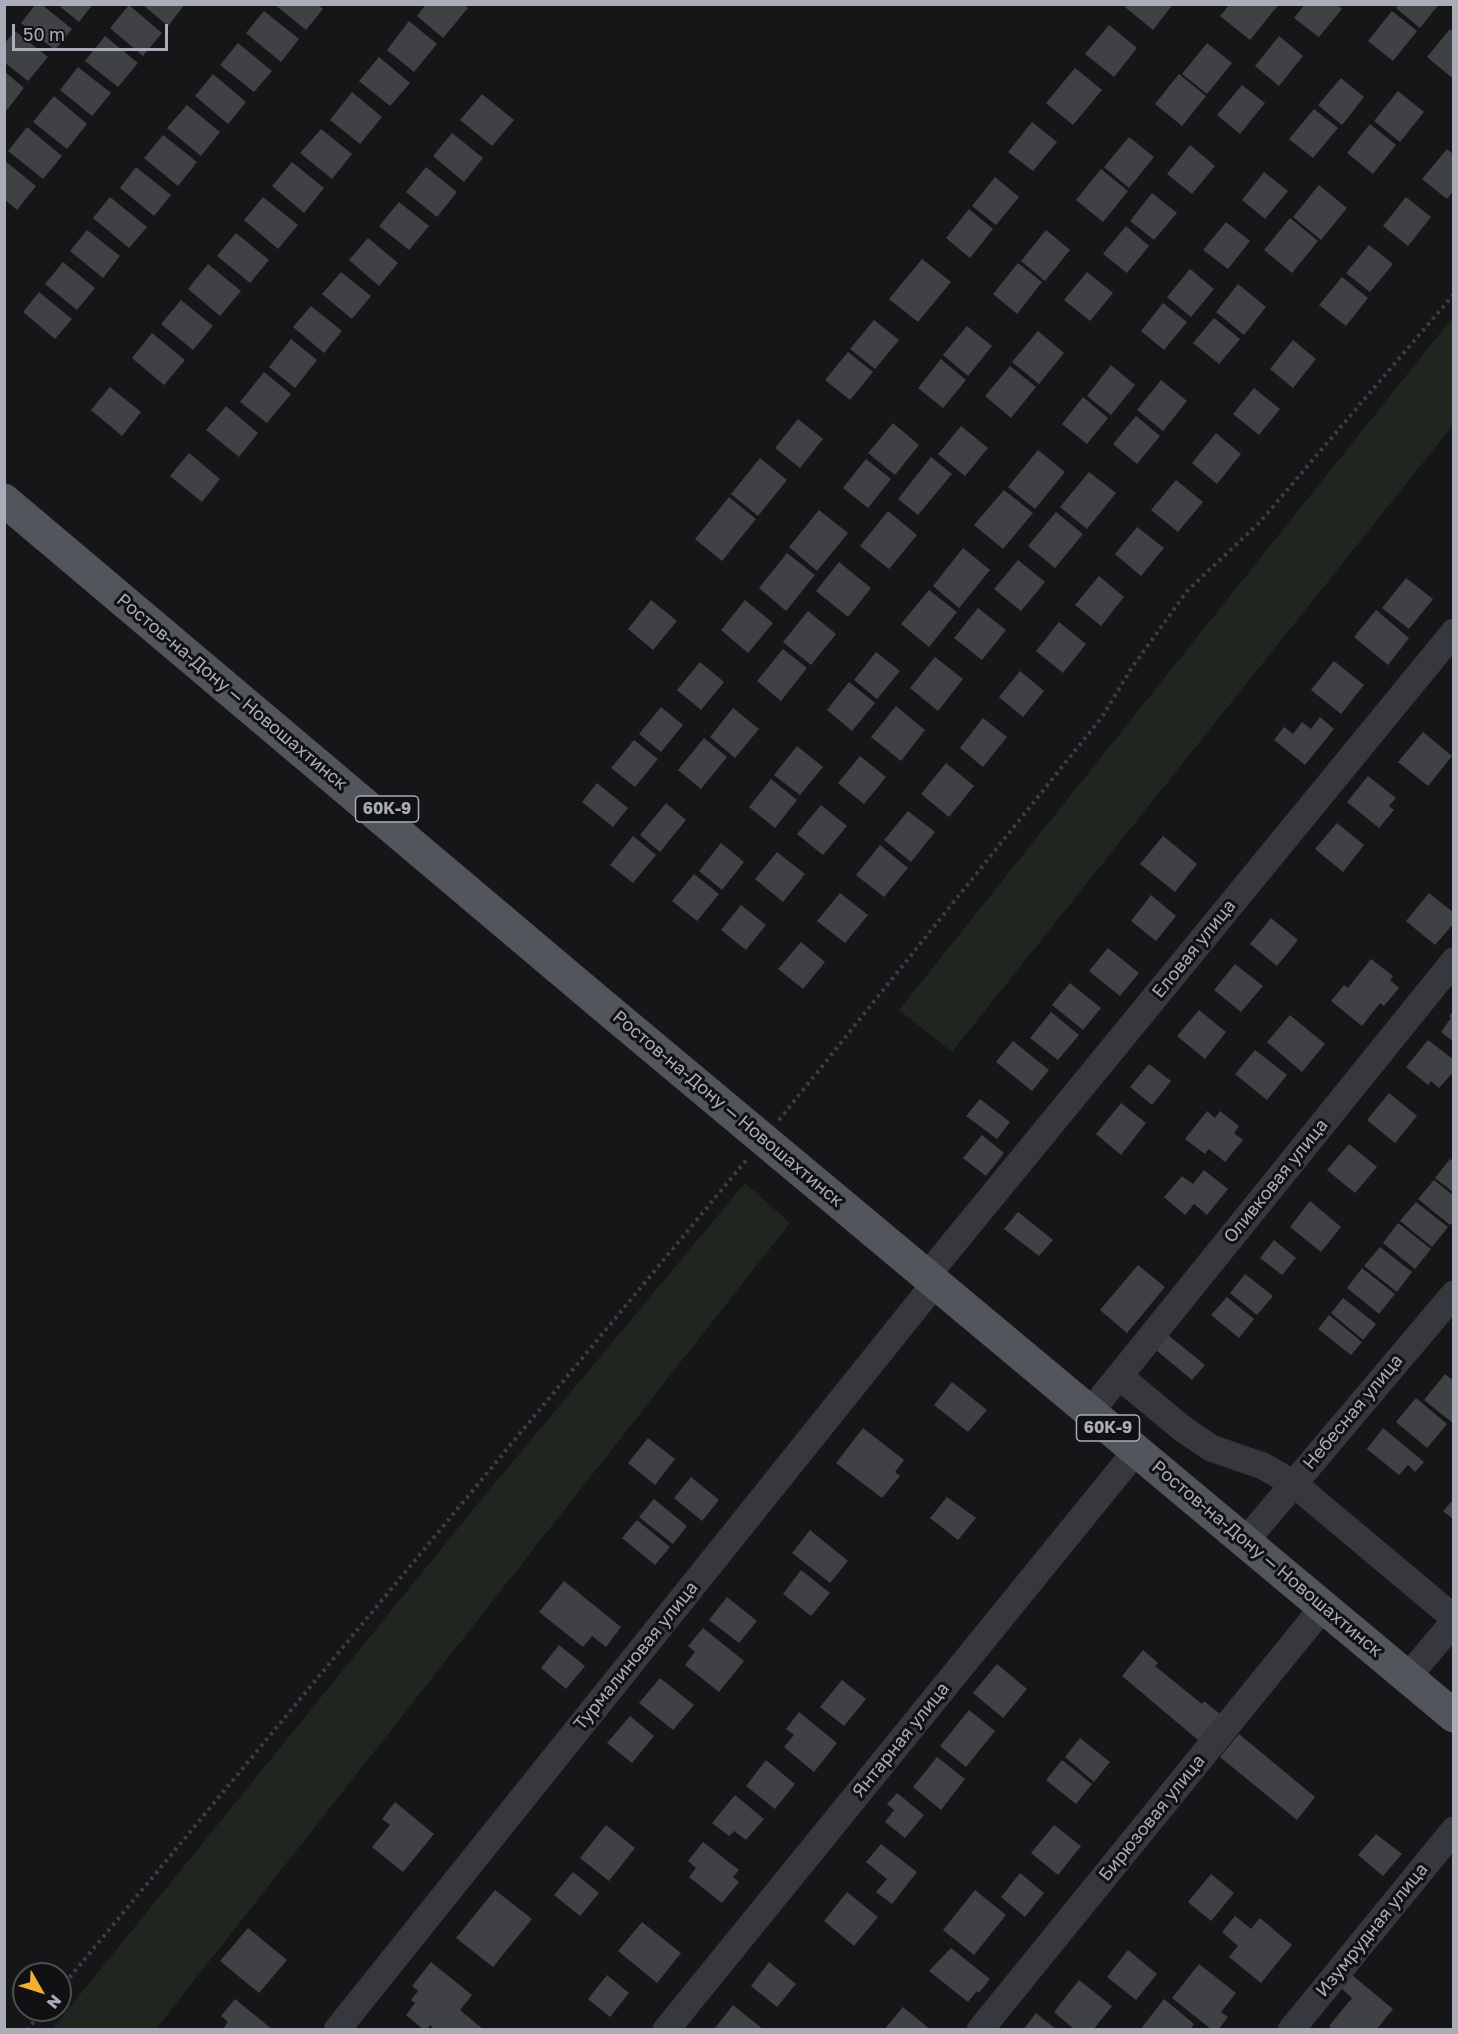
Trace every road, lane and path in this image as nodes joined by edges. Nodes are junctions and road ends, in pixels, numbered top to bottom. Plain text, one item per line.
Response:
1 (1454, 294) edge
2 (4, 486) edge
3 (4, 500) edge
4 (1454, 632) edge
5 (1454, 961) edge
6 (767, 1135) junction
7 (935, 1275) junction
8 (1454, 1294) edge
9 (1109, 1389) junction
10 (1136, 1451) junction
11 (1293, 1483) junction
12 (1253, 1532) junction
13 (1324, 1606) junction
14 (1454, 1620) edge
15 (1415, 1668) junction
16 (1454, 1701) edge
17 (1454, 1716) edge
18 (1454, 1830) edge
19 (72, 1975) edge
20 (337, 2030) edge
21 (666, 2030) edge
22 (980, 2030) edge
23 (1291, 2030) edge

1 - 6 path
2 - 6 main road, Ростов-на-Дону — Новошахтинск / 60К-9
3 - 6 main road, Ростов-на-Дону — Новошахтинск / 60К-9
4 - 7 street, Еловая улица
5 - 9 street, Оливковая улица
6 - 7 main road, Ростов-на-Дону — Новошахтинск / 60К-9
6 - 19 path
7 - 9 main road, Ростов-на-Дону — Новошахтинск / 60К-9
7 - 10 main road, Ростов-на-Дону — Новошахтинск / 60К-9
7 - 20 street, Турмалиновая улица
8 - 11 street, Небесная улица
9 - 11 street
9 - 12 main road, Ростов-на-Дону — Новошахтинск / 60К-9
10 - 13 main road, Ростов-на-Дону — Новошахтинск / 60К-9
10 - 21 street, Янтарная улица
11 - 12 street, Небесная улица
11 - 14 street
12 - 15 main road, Ростов-на-Дону — Новошахтинск / 60К-9
13 - 17 main road, Ростов-на-Дону — Новошахтинск / 60К-9
13 - 22 street, Бирюзовая улица
14 - 15 street
15 - 16 main road, Ростов-на-Дону — Новошахтинск / 60К-9
18 - 23 street, Изумрудная улица

